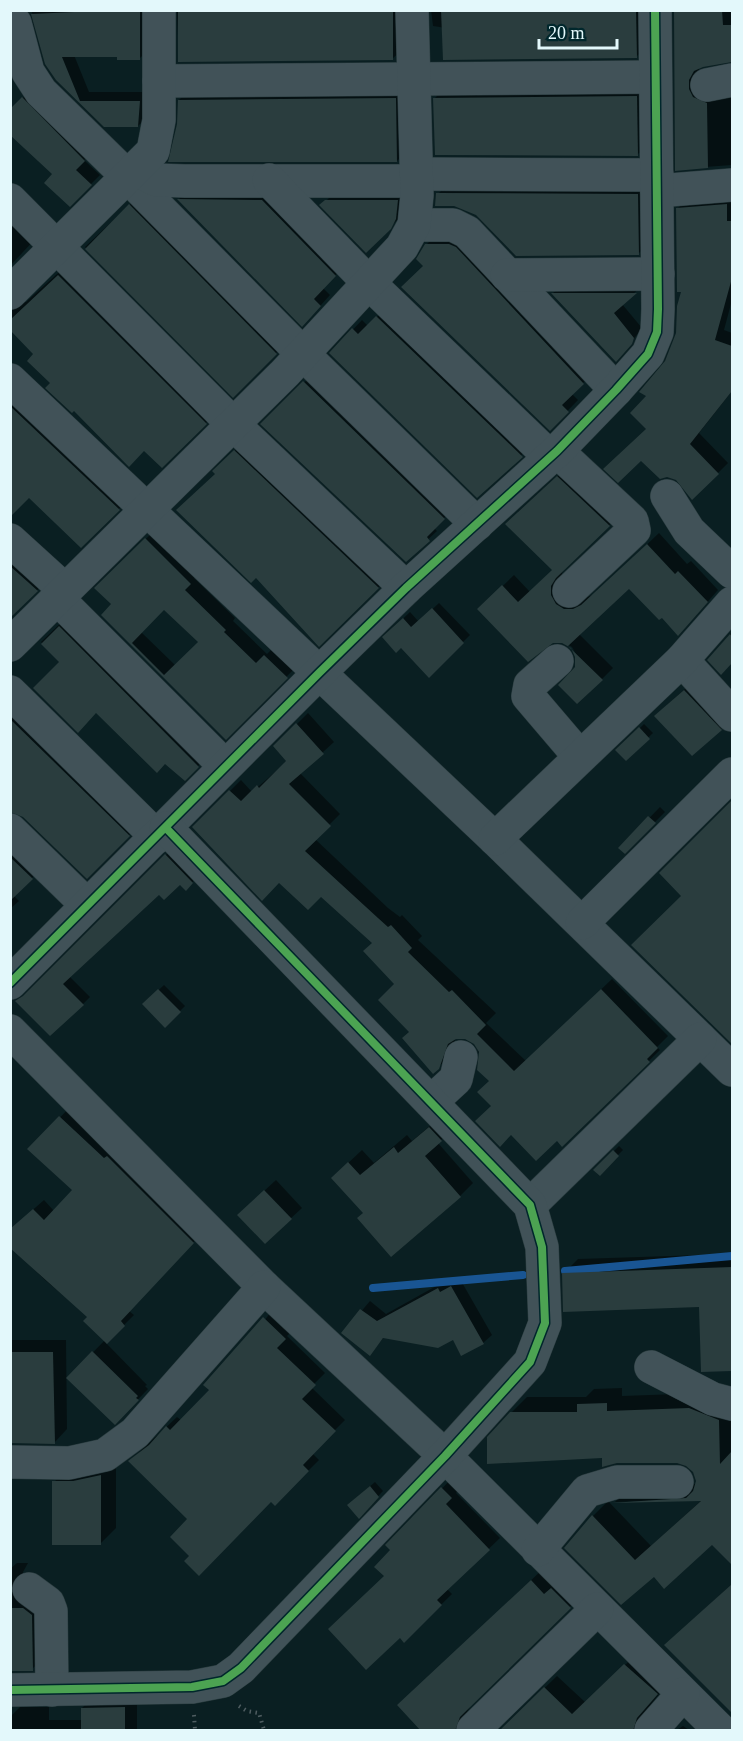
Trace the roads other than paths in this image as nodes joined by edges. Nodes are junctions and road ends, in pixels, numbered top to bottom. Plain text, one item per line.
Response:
1 (159, 10) edge
2 (412, 10) edge
3 (655, 10) edge
4 (15, 23) dead end
5 (655, 77) junction
6 (414, 78) junction
7 (159, 81) junction
8 (131, 172) junction
9 (416, 178) junction
10 (269, 180) junction
11 (657, 183) junction
12 (732, 185) edge
13 (10, 200) edge
14 (414, 225) junction
15 (57, 248) junction
16 (658, 274) junction
17 (507, 275) junction
18 (369, 283) junction
19 (10, 293) edge
20 (303, 354) junction
21 (10, 380) edge
22 (616, 390) junction
23 (233, 424) junction
24 (553, 454) junction
25 (667, 496) dead end
26 (146, 509) junction
27 (477, 524) junction
28 (10, 540) edge
29 (732, 573) edge
30 (406, 588) junction
31 (569, 591) dead end
32 (61, 594) junction
33 (732, 603) edge
34 (10, 645) edge
35 (682, 660) junction
36 (556, 661) dead end
37 (319, 673) junction
38 (10, 692) edge
39 (732, 715) edge
40 (580, 757) junction
41 (225, 766) junction
42 (732, 774) edge
43 (10, 830) edge
44 (161, 833) junction
45 (495, 839) junction
46 (86, 904) junction
47 (582, 923) junction
48 (12, 978) edge
49 (10, 1031) edge
50 (700, 1039) junction
51 (461, 1057) dead end
52 (732, 1070) edge
53 (431, 1102) junction
54 (530, 1205) junction
55 (264, 1287) junction
56 (651, 1367) dead end
57 (732, 1404) edge
58 (445, 1456) junction
59 (14, 1457) edge
60 (678, 1482) dead end
61 (538, 1550) junction
62 (30, 1588) dead end
63 (597, 1609) junction
64 (10, 1690) edge
65 (52, 1690) junction
66 (683, 1694) junction
67 (473, 1731) edge
68 (651, 1731) edge
69 (720, 1731) edge

1 - 7 street
2 - 6 street
3 - 5 street
4 - 8 street
5 - 6 street
5 - 11 street
6 - 7 street
6 - 9 street
7 - 8 street
8 - 10 street
8 - 15 street
8 - 20 street
9 - 10 street
9 - 11 street
9 - 14 street
10 - 18 street
11 - 12 street
11 - 16 street
13 - 15 street
14 - 17 street
14 - 18 street
15 - 19 street
15 - 23 street
16 - 17 street
16 - 22 street
17 - 22 street
18 - 20 street
18 - 24 street
20 - 23 street
20 - 27 street
21 - 26 street
22 - 24 street
23 - 26 street
23 - 30 street
24 - 27 street
24 - 31 street
25 - 29 street
26 - 32 street
26 - 37 street
27 - 30 street
28 - 32 street
30 - 37 street
32 - 34 street
32 - 41 street
33 - 35 street
35 - 39 street
35 - 40 street
36 - 40 street
37 - 41 street
37 - 45 street
38 - 44 street
40 - 45 street
41 - 44 street
42 - 47 street
43 - 46 street
44 - 46 street
44 - 53 street
45 - 47 street
46 - 48 street
47 - 50 street
49 - 55 street
50 - 52 street
50 - 54 street
51 - 53 street
53 - 54 street
54 - 58 street
55 - 58 street
55 - 59 street
56 - 57 street
58 - 61 street
58 - 65 street
60 - 61 street
61 - 63 street
62 - 65 street
63 - 66 street
63 - 67 street
64 - 65 street
66 - 68 street
66 - 69 street

